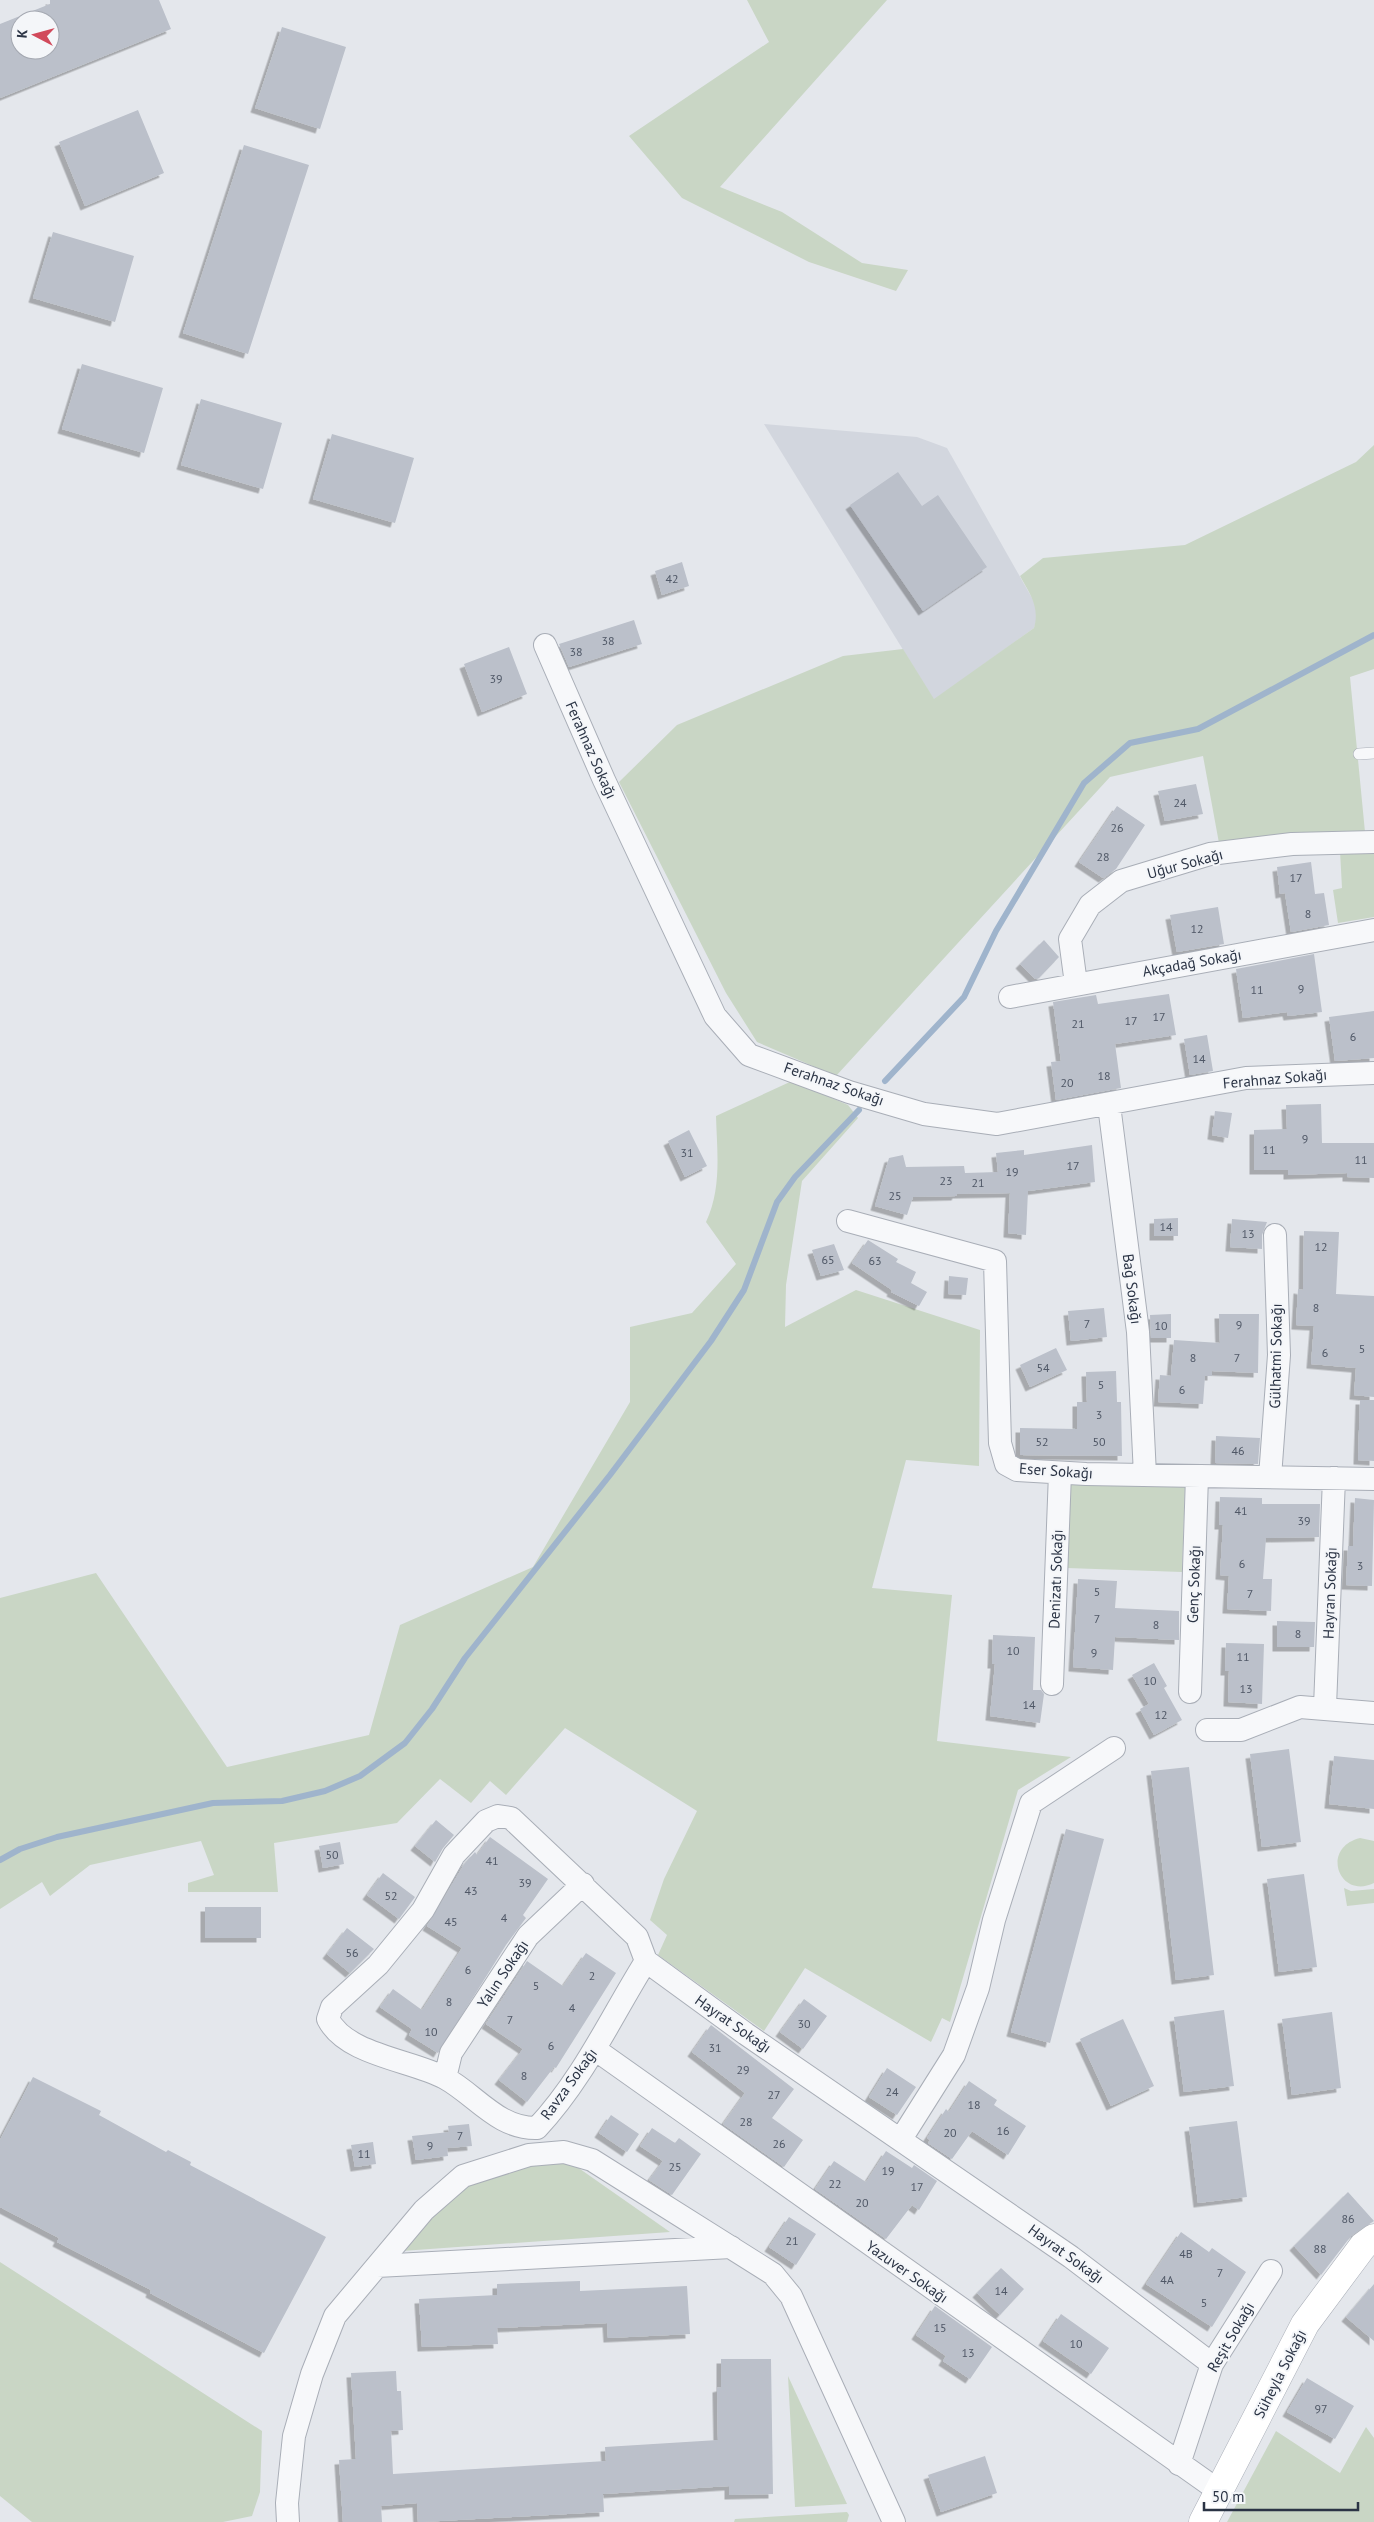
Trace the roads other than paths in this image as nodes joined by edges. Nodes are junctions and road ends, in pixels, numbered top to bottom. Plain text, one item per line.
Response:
1 (545, 645) dead end
2 (1374, 753) edge
3 (1359, 754) dead end
4 (1374, 842) edge
5 (1374, 930) edge
6 (1076, 984) junction
7 (1010, 997) dead end
8 (1374, 1073) edge
9 (1109, 1105) junction
10 (848, 1221) dead end
11 (1275, 1235) dead end
12 (1060, 1473) junction
13 (1145, 1475) junction
14 (1197, 1476) junction
15 (1270, 1477) junction
16 (1334, 1478) junction
17 (1374, 1479) edge
18 (1052, 1684) dead end
19 (1190, 1692) dead end
20 (1325, 1707) junction
21 (1374, 1713) edge
22 (1207, 1730) dead end
23 (1114, 1748) dead end
24 (583, 1884) junction
25 (646, 1961) junction
26 (596, 2050) junction
27 (445, 2078) junction
28 (901, 2139) junction
29 (1374, 2238) edge
30 (731, 2247) junction
31 (377, 2266) junction
32 (1271, 2271) dead end
33 (1212, 2364) junction
34 (1179, 2464) junction
35 (1219, 2492) junction
36 (288, 2522) edge
37 (894, 2522) edge
38 (1203, 2522) edge

1 - 9 street, Ferahnaz Sokağı
2 - 3 lane
4 - 6 street, Uğur Sokağı
5 - 6 street, Akçadağ Sokağı
6 - 7 street, Akçadağ Sokağı
8 - 9 street, Ferahnaz Sokağı
9 - 13 street, Bağ Sokağı
10 - 12 street, Eser Sokağı
11 - 15 street, Gülhatmi Sokağı
12 - 13 street, Eser Sokağı
12 - 18 street, Denizatı Sokağı
13 - 14 street, Eser Sokağı
14 - 15 street, Eser Sokağı
14 - 19 street, Genç Sokağı
15 - 16 street, Eser Sokağı
16 - 17 street, Eser Sokağı
16 - 20 street, Hayran Sokağı
20 - 21 street
20 - 22 street
23 - 28 street
24 - 25 street
24 - 27 street, Yalın Sokağı
24 - 27 street, Ravza Sokağı
25 - 26 street, Ravza Sokağı
25 - 28 street, Hayrat Sokağı
26 - 27 street, Ravza Sokağı
26 - 34 street, Yazuver Sokağı
28 - 33 street, Hayrat Sokağı
29 - 35 street, Süheyla Sokağı
30 - 31 street
30 - 31 street
30 - 37 street
31 - 36 street
32 - 33 street, Reşit Sokağı
33 - 34 street, Reşit Sokağı
34 - 35 street, Yazuver Sokağı
35 - 38 street, Süheyla Sokağı

